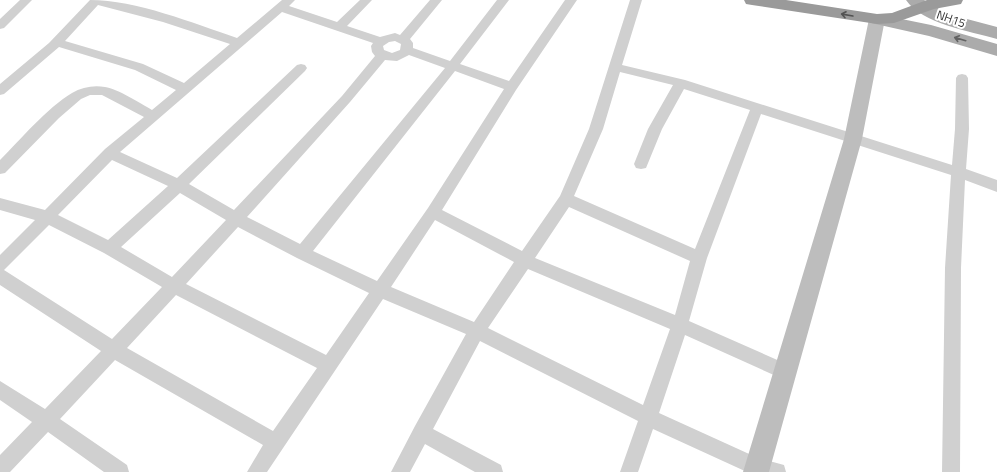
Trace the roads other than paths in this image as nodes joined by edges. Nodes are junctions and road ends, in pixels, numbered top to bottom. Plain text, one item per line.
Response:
1 (26, 0) edge
2 (95, 0) edge
3 (366, 0) edge
4 (436, 0) edge
5 (503, 0) edge
6 (636, 0) edge
7 (752, 0) edge
8 (804, 0) edge
9 (955, 0) edge
10 (566, 1) edge
11 (282, 3) edge
12 (916, 5) edge
13 (822, 11) junction
14 (877, 19) junction
15 (0, 25) edge
16 (340, 27) junction
17 (995, 33) edge
18 (56, 42) junction
19 (238, 43) junction
20 (405, 44) junction
21 (382, 49) junction
22 (997, 50) edge
23 (452, 67) junction
24 (615, 67) junction
25 (302, 68) dead end
26 (962, 78) dead end
27 (681, 83) junction
28 (512, 88) junction
29 (185, 89) junction
30 (0, 91) edge
31 (757, 108) junction
32 (154, 116) junction
33 (853, 139) junction
34 (110, 153) junction
35 (641, 164) dead end
36 (0, 169) edge
37 (958, 172) junction
38 (179, 185) junction
39 (997, 186) edge
40 (566, 200) junction
41 (0, 204) edge
42 (433, 212) junction
43 (48, 217) junction
44 (235, 218) junction
45 (109, 248) junction
46 (302, 253) junction
47 (699, 258) junction
48 (526, 261) junction
49 (0, 265) edge
50 (0, 276) edge
51 (174, 286) junction
52 (379, 290) junction
53 (680, 325) junction
54 (477, 331) junction
55 (113, 349) junction
56 (329, 365) junction
57 (785, 372) junction
58 (0, 390) edge
59 (648, 417) junction
60 (46, 420) junction
61 (421, 432) junction
62 (275, 442) junction
63 (0, 469) edge
64 (756, 469) edge
65 (120, 472) edge
66 (256, 472) edge
67 (400, 472) edge
68 (494, 472) edge
69 (629, 472) edge
70 (777, 472) edge
71 (951, 472) edge

1 - 15 street
2 - 18 street
2 - 19 street
3 - 16 street
4 - 20 street
5 - 23 street
6 - 24 street
7 - 13 highway
8 - 13 highway
9 - 12 highway
10 - 28 street
11 - 16 street
11 - 19 street
12 - 14 highway
12 - 17 main road, NH15
14 -> 13 highway
22 -> 14 main road
14 - 33 street
16 - 21 street
18 - 29 street
18 - 30 street
19 - 29 street
20 - 21 street
20 - 21 street
20 - 23 street
21 - 44 street
23 - 28 street
23 - 46 street
24 - 27 street
24 - 40 street
25 - 38 street
26 - 37 street
27 - 31 street
27 - 35 street
28 - 42 street
29 - 32 street
31 - 33 street
31 - 47 street
32 - 34 street
32 - 36 street
33 - 37 street
33 - 57 street
34 - 38 street
34 - 43 street
37 - 39 street
37 - 71 street
38 - 44 street
38 - 45 street
40 - 47 street
40 - 48 street
41 - 43 street
42 - 48 street
42 - 52 street
43 - 45 street
43 - 49 street
44 - 46 street
44 - 51 street
45 - 51 street
46 - 52 street
47 - 53 street
48 - 53 street
48 - 54 street
50 - 55 street
51 - 55 street
51 - 56 street
52 - 54 street
52 - 56 street
53 - 57 street
53 - 59 street
54 - 59 street
54 - 61 street
55 - 60 street
55 - 62 street
56 - 62 street
57 - 64 street
58 - 60 street
59 - 64 street
59 - 69 street
60 - 63 street
60 - 65 street
61 - 67 street
61 - 68 street
62 - 66 street
64 - 70 street

